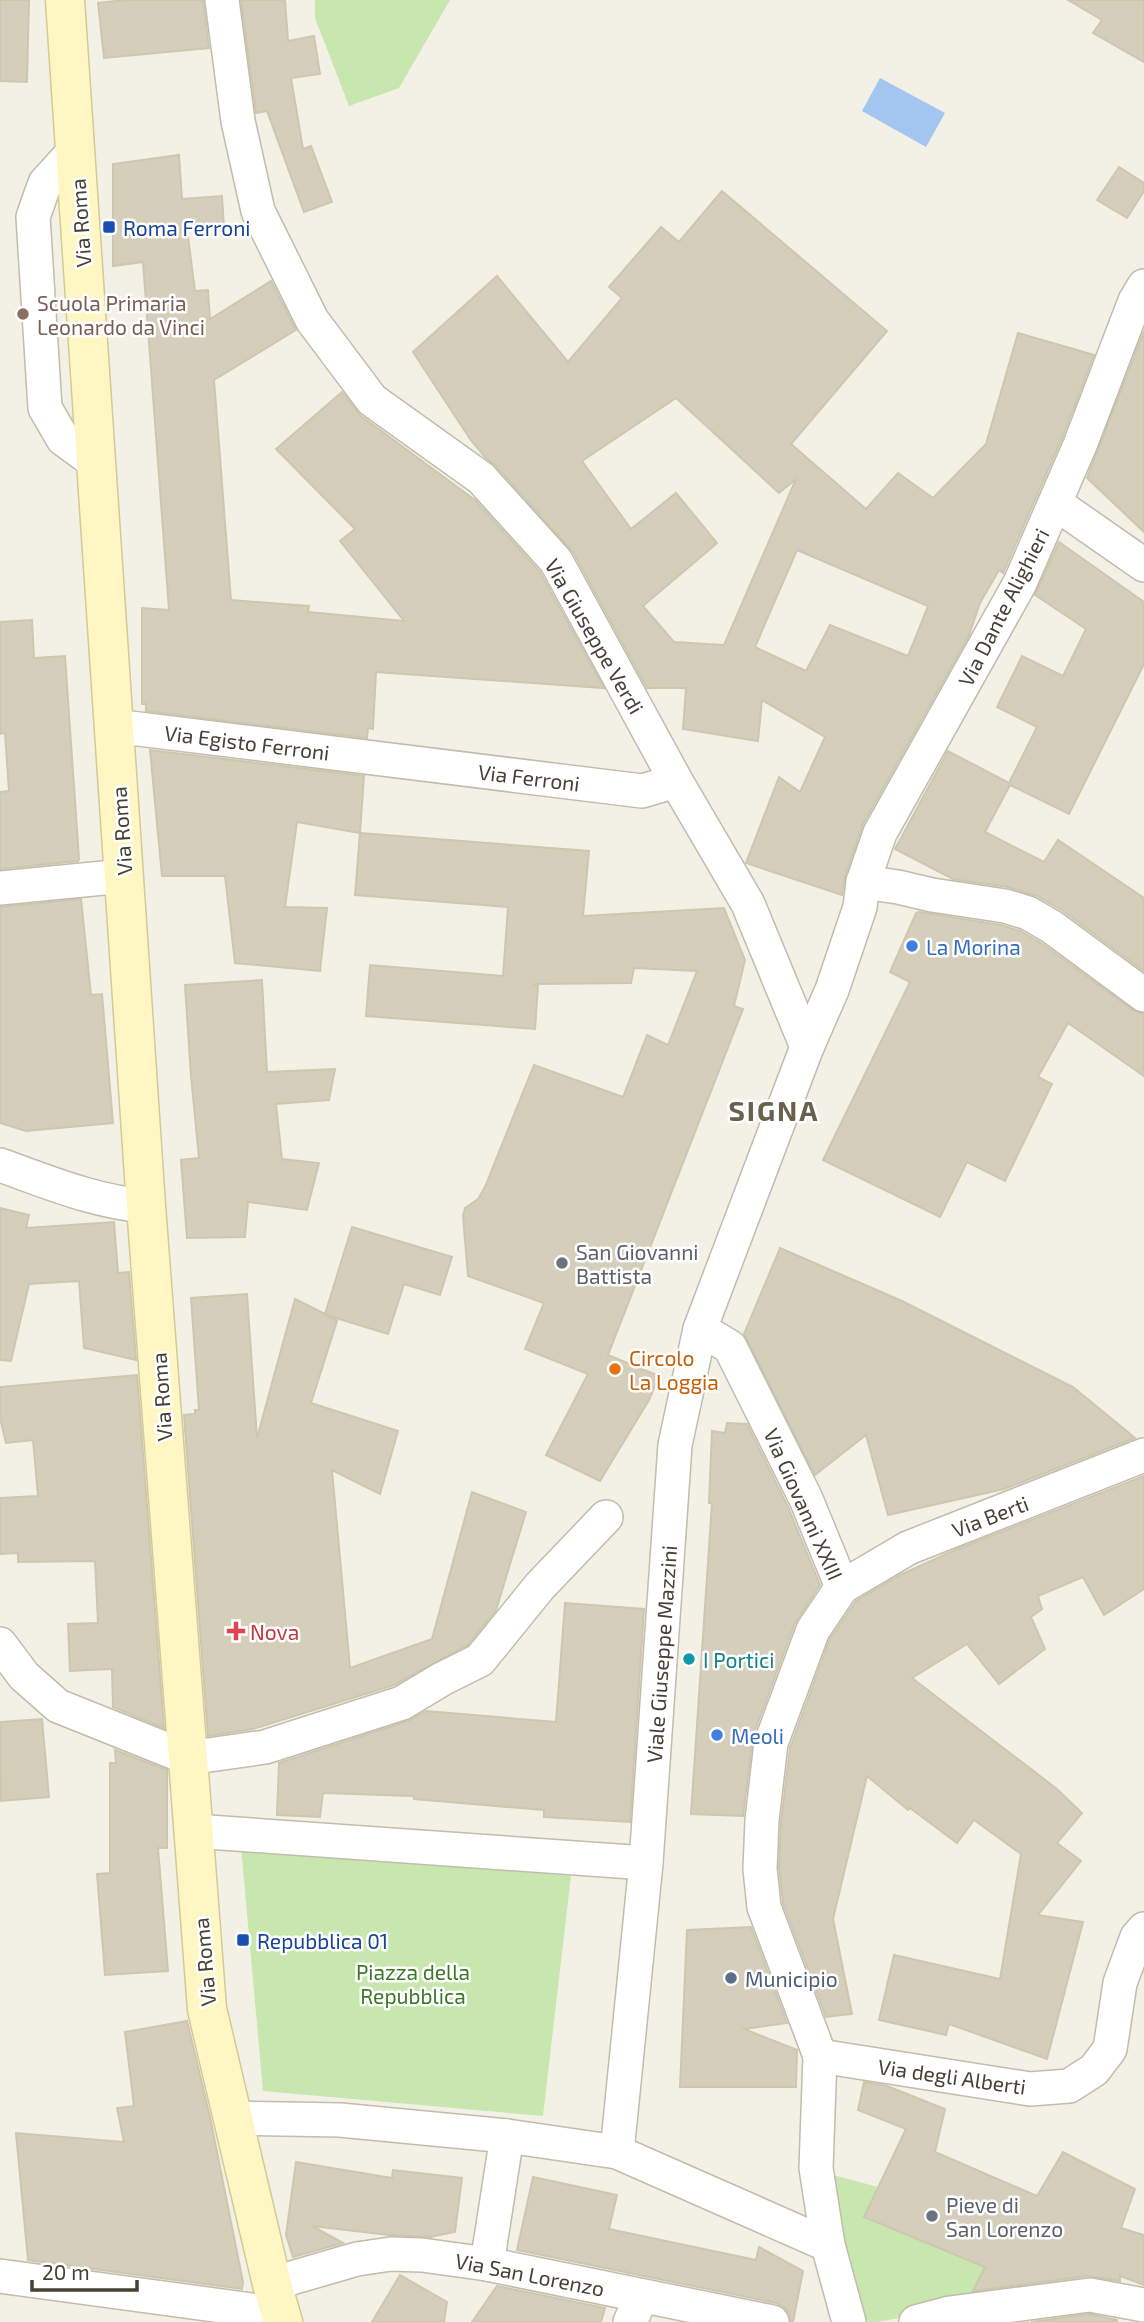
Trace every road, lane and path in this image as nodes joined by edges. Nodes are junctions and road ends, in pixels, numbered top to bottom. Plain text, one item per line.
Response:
1 (65, 0) edge
2 (222, 0) edge
3 (1144, 286) edge
4 (1055, 503) junction
5 (1144, 565) edge
6 (114, 726) junction
7 (381, 759) joint
8 (676, 781) junction
9 (124, 876) junction
10 (863, 882) junction
11 (0, 888) edge
12 (1144, 995) edge
13 (807, 1047) junction
14 (0, 1165) edge
15 (146, 1206) junction
16 (700, 1329) junction
17 (1144, 1455) edge
18 (606, 1517) dead end
19 (842, 1587) junction
20 (0, 1644) edge
21 (188, 1758) junction
22 (194, 1831) junction
23 (646, 1863) junction
24 (1144, 1928) edge
25 (820, 2056) junction
26 (233, 2118) junction
27 (508, 2136) junction
28 (617, 2152) junction
29 (828, 2245) junction
30 (486, 2264) junction
31 (0, 2276) edge
32 (284, 2305) edge
33 (1144, 2305) edge
34 (636, 2309) edge
35 (772, 2322) edge
36 (849, 2322) edge
37 (916, 2322) edge

1 - 6 main road, Via Roma
2 - 8 street, Via Giuseppe Verdi
3 - 4 street, Via Dante Alighieri
4 - 5 street
4 - 10 street, Via Dante Alighieri
6 - 7 street, Via Egisto Ferroni
6 - 9 main road, Via Roma
7 - 8 street, Via Ferroni
8 - 13 street, Via Giuseppe Verdi
9 - 11 street
9 - 15 main road, Via Roma
10 - 12 street
10 - 13 street, Via Dante Alighieri
13 - 16 street
14 - 15 street
15 - 21 main road, Via Roma
16 - 19 street, Via Giovanni XXIII
16 - 23 street, Viale Giuseppe Mazzini
17 - 19 street, Via Berti
18 - 21 street
19 - 25 street, Via Giovanni XXIII
20 - 21 street
21 - 22 main road, Via Roma
22 - 23 street
22 - 26 main road, Via Roma
23 - 28 street
24 - 25 street, Via degli Alberti
25 - 29 street
26 - 27 street
26 - 32 main road, Via Roma
27 - 28 street
27 - 30 street
28 - 29 street
29 - 36 street
30 - 32 street, Via San Lorenzo
30 - 34 street, Via San Lorenzo
31 - 32 street
33 - 37 street
34 - 35 street, Via San Lorenzo

